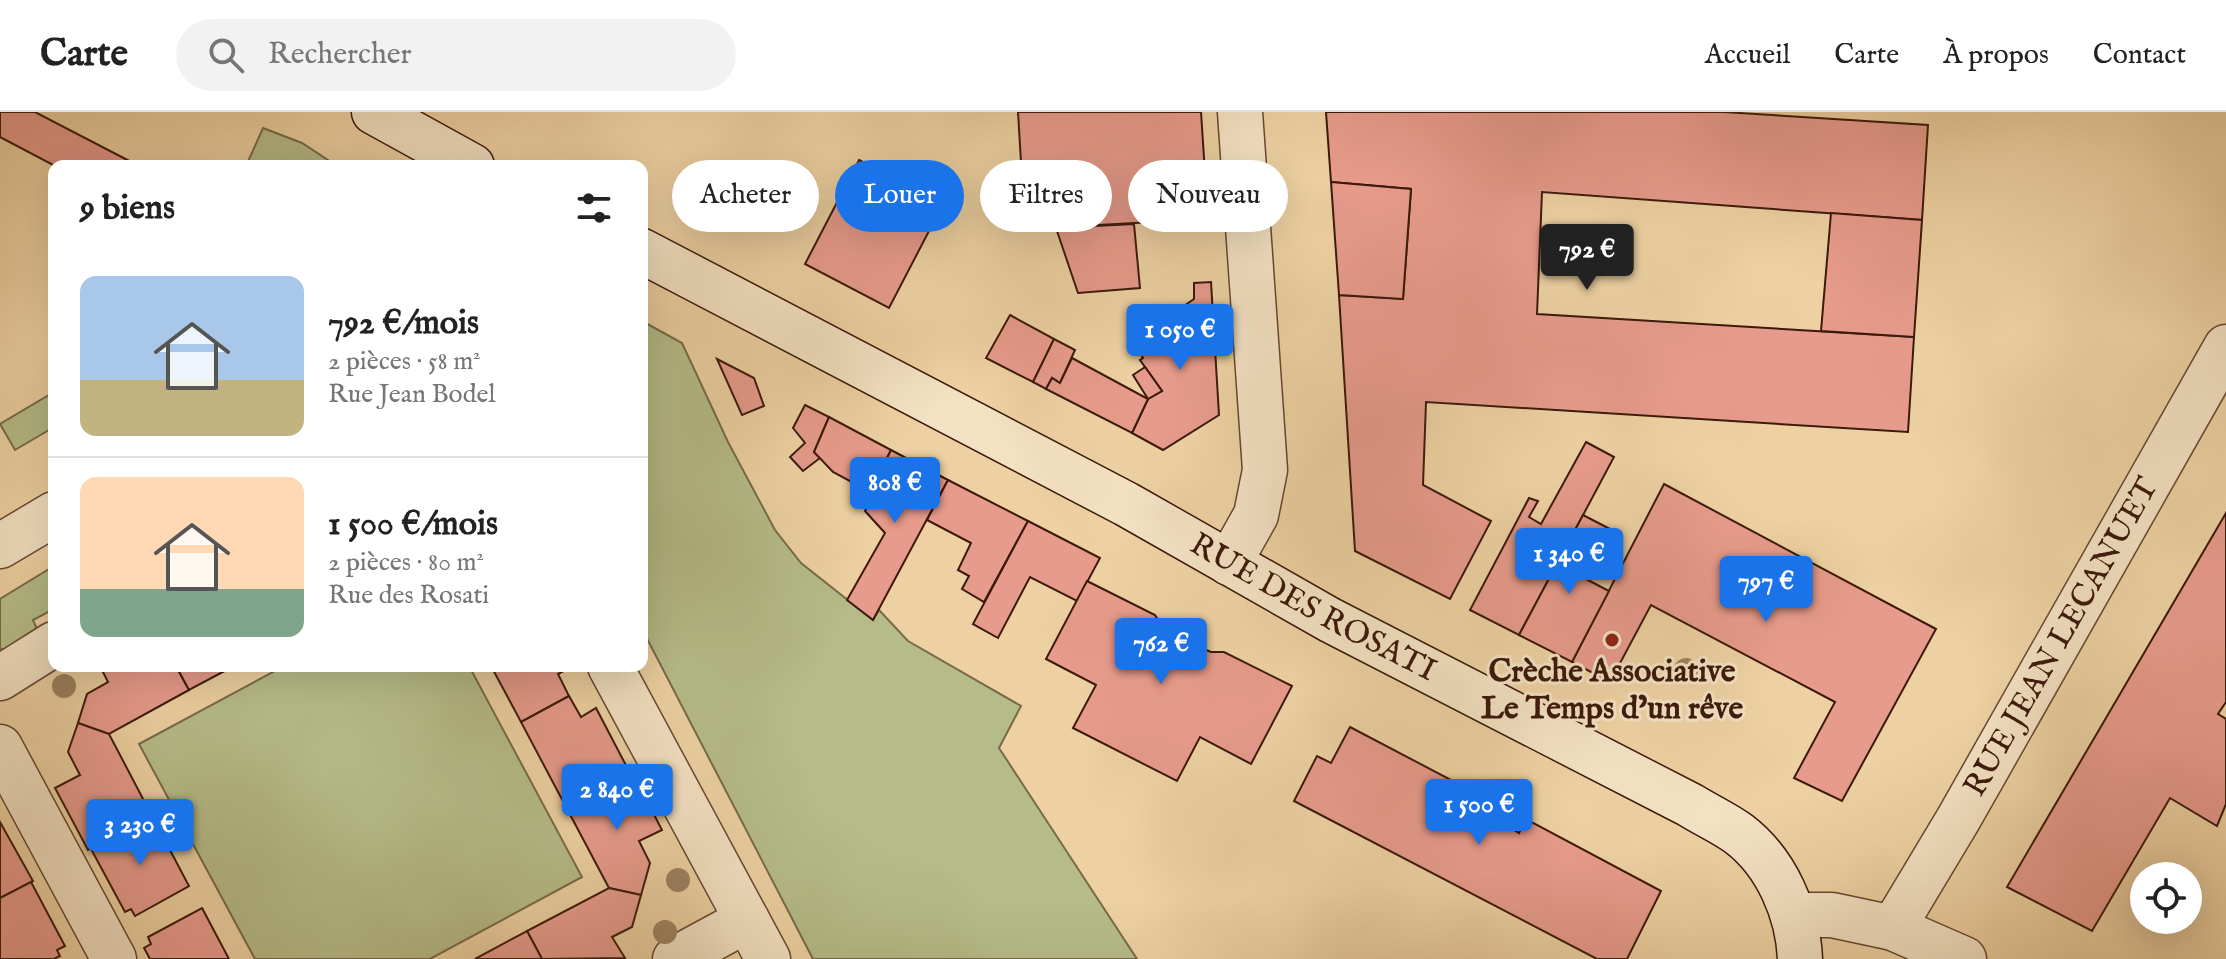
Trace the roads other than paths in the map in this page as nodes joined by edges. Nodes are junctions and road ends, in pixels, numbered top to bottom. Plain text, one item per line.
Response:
1 (374, 112) edge
2 (1240, 112) edge
3 (461, 160) edge
4 (648, 254) edge
5 (2226, 347) edge
6 (48, 518) edge
7 (0, 546) edge
8 (1229, 563) junction
9 (48, 648) edge
10 (613, 672) edge
11 (0, 678) edge
12 (0, 747) edge
13 (1794, 915) junction
14 (747, 920) junction
15 (1893, 928) junction
16 (114, 959) edge
17 (675, 959) edge
18 (768, 959) edge
19 (1800, 959) edge
20 (1964, 959) edge

1 - 3 street
2 - 8 street
4 - 8 street, RUE DES ROSATI
5 - 15 street, RUE JEAN LECANUET
6 - 7 street
8 - 13 street, RUE DES ROSATI
9 - 11 street
10 - 14 street
12 - 16 street
13 - 15 street
13 - 19 street, RUE DES ROSATI
14 - 17 street
14 - 18 street
15 - 20 street

